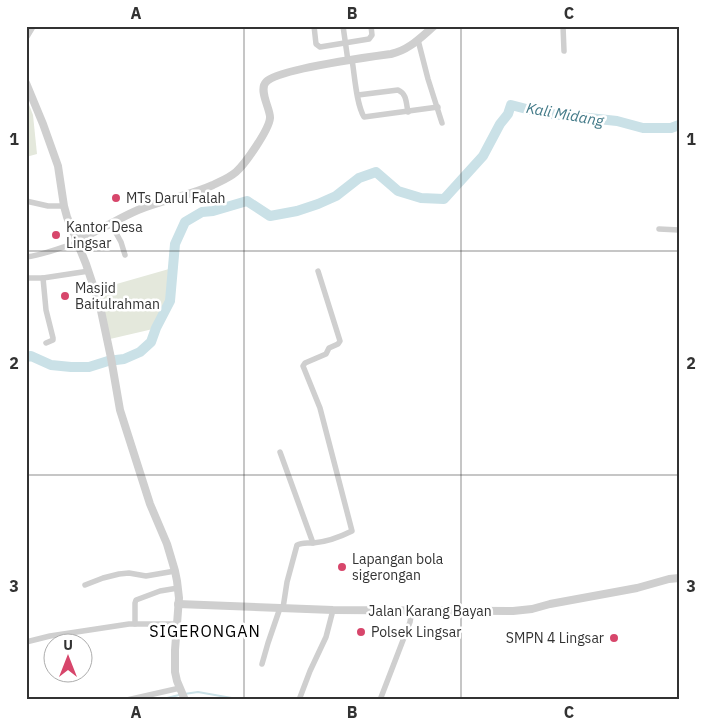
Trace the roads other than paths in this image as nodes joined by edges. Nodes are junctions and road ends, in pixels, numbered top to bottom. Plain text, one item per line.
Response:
1 (32, 26) edge
2 (314, 26) edge
3 (342, 26) edge
4 (371, 26) edge
5 (434, 26) edge
6 (563, 26) edge
7 (26, 36) edge
8 (418, 40) junction
9 (344, 42) junction
10 (564, 51) dead end
11 (350, 61) junction
12 (26, 83) edge
13 (358, 95) junction
14 (438, 107) junction
15 (408, 112) junction
16 (442, 122) dead end
17 (26, 201) edge
18 (64, 206) junction
19 (111, 224) junction
20 (659, 229) dead end
21 (679, 230) edge
22 (77, 242) junction
23 (125, 255) dead end
24 (26, 257) edge
25 (89, 271) junction
26 (318, 271) dead end
27 (26, 278) edge
28 (44, 278) junction
29 (46, 343) dead end
30 (280, 452) dead end
31 (313, 543) junction
32 (175, 571) junction
33 (679, 578) edge
34 (85, 585) dead end
35 (178, 588) junction
36 (178, 604) junction
37 (281, 608) junction
38 (333, 610) junction
39 (412, 610) junction
40 (136, 624) junction
41 (176, 624) junction
42 (26, 642) edge
43 (262, 664) dead end
44 (183, 694) edge
45 (127, 700) edge
46 (299, 700) edge
47 (380, 700) edge

1 - 7 street
2 - 9 street
3 - 9 street
4 - 9 street
5 - 8 street
6 - 10 street
8 - 11 street
8 - 14 street
9 - 11 street
11 - 13 street
11 - 19 street
12 - 18 street
13 - 15 street
13 - 15 street
14 - 15 street
14 - 16 street
17 - 18 street
18 - 22 street
19 - 22 street
19 - 23 street
20 - 21 street
22 - 24 street
22 - 25 street
25 - 28 street
25 - 32 street
26 - 31 street
27 - 28 street
28 - 29 street
30 - 31 street
31 - 37 street
32 - 34 street
32 - 35 street
33 - 39 street, Jalan Karang Bayan
35 - 36 street
35 - 40 street
36 - 37 street, Jalan Karang Bayan
36 - 41 street
37 - 38 street, Jalan Karang Bayan
37 - 43 street
38 - 39 street, Jalan Karang Bayan
38 - 46 street
39 - 47 street
40 - 41 street
40 - 42 street
41 - 44 street
44 - 45 street

